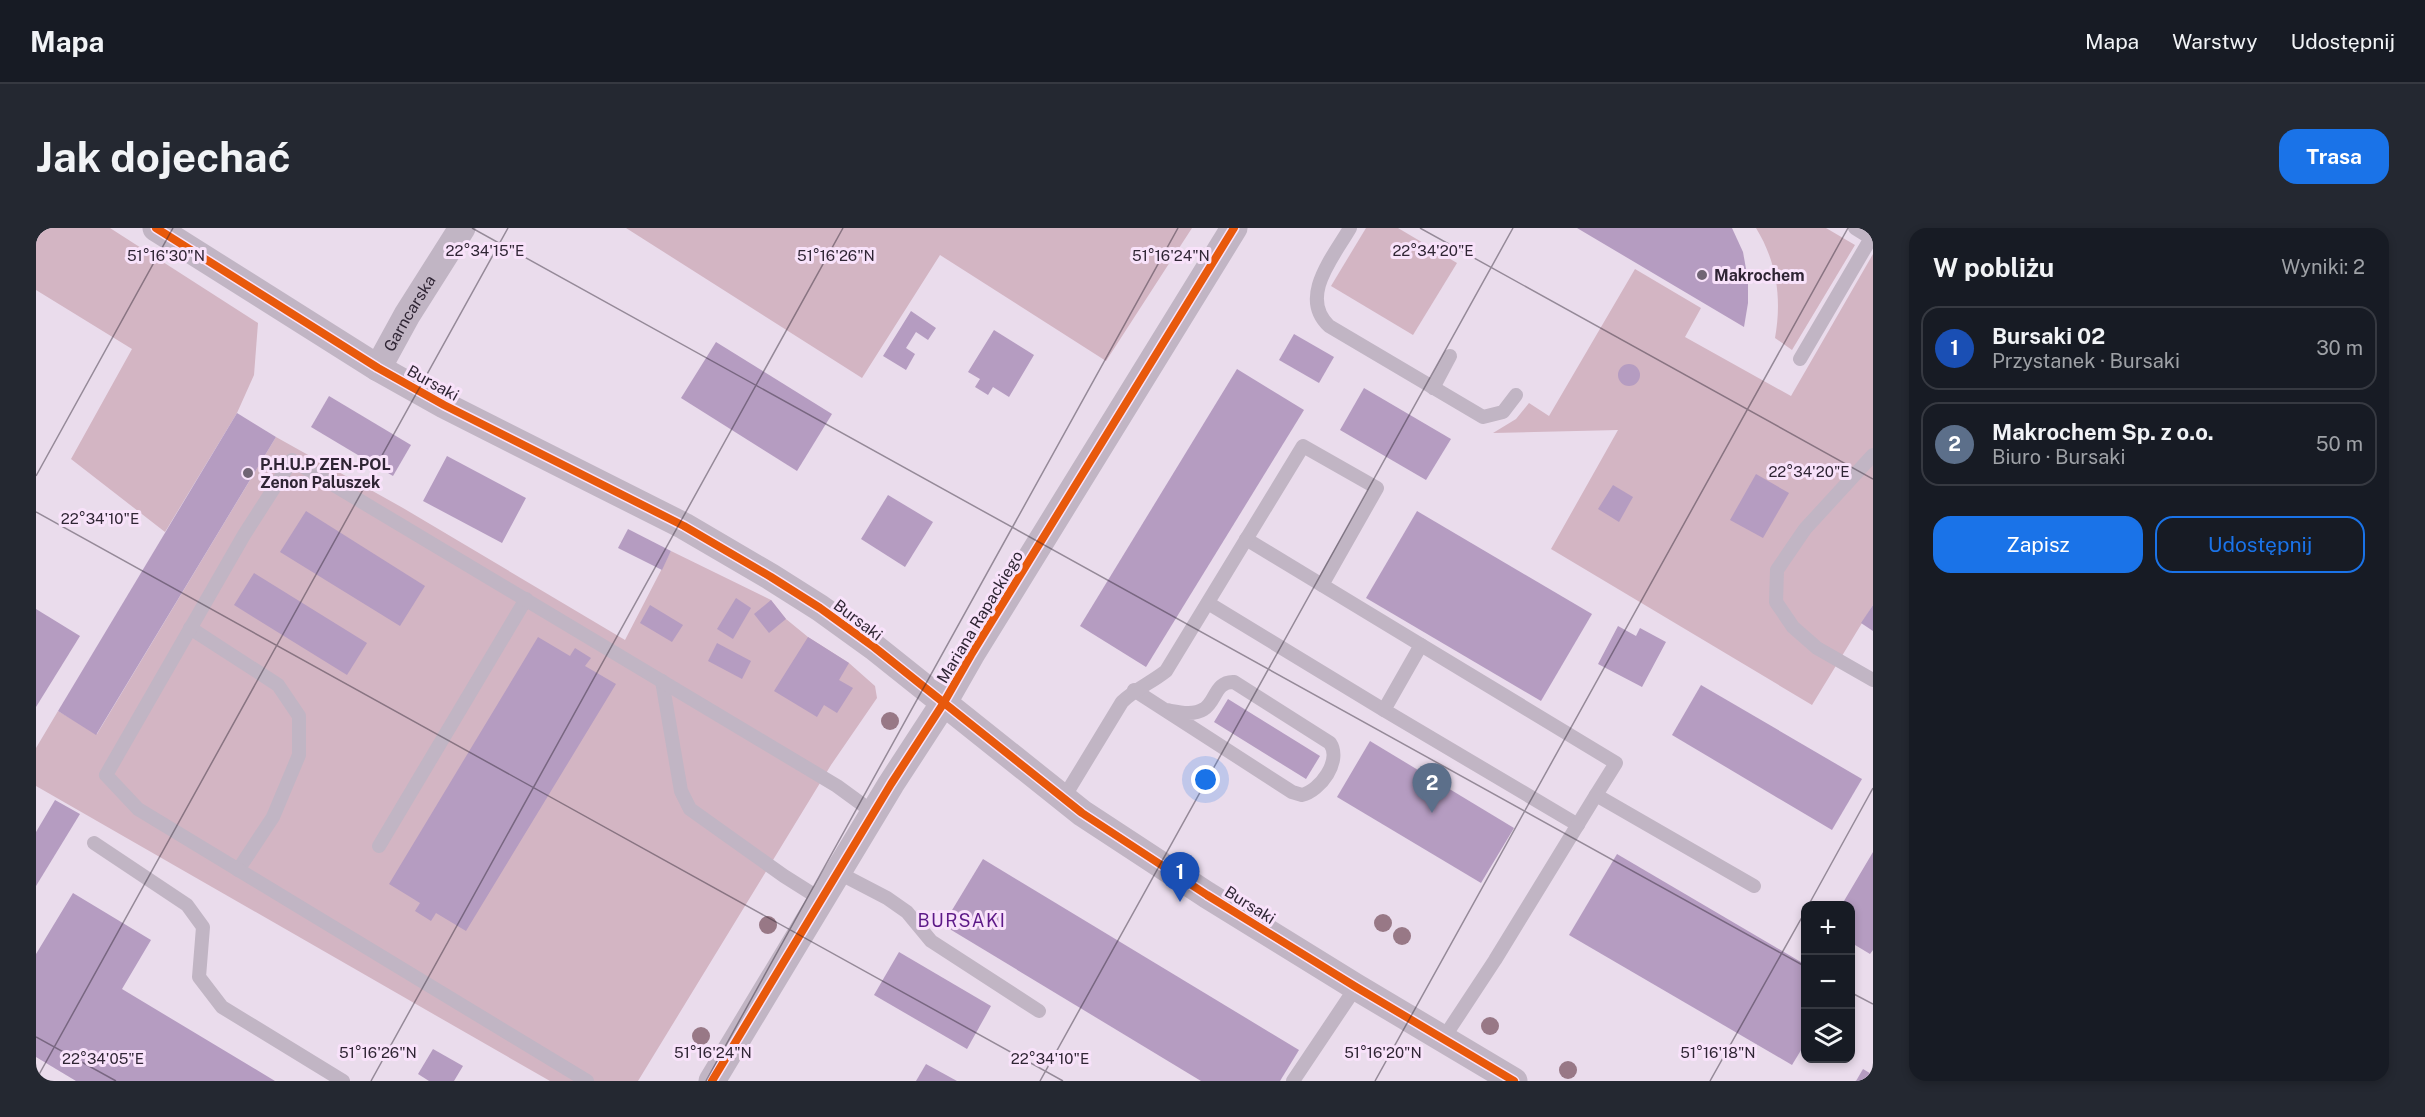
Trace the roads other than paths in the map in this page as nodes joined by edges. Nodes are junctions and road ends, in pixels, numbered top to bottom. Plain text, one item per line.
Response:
1 (156, 228) edge
2 (462, 228) edge
3 (1234, 228) edge
4 (1350, 228) edge
5 (1855, 228) edge
6 (1450, 356) dead end
7 (1800, 359) dead end
8 (378, 368) junction
9 (1433, 388) junction
10 (1516, 395) dead end
11 (1873, 455) edge
12 (1246, 539) junction
13 (1322, 585) junction
14 (526, 599) junction
15 (1208, 603) junction
16 (190, 628) junction
17 (1421, 645) junction
18 (662, 681) junction
19 (1873, 681) edge
20 (1134, 690) junction
21 (943, 704) junction
22 (1166, 710) junction
23 (1384, 710) junction
24 (1596, 795) junction
25 (1063, 799) junction
26 (874, 813) junction
27 (1578, 825) junction
28 (94, 843) dead end
29 (379, 846) dead end
30 (238, 870) junction
31 (838, 873) junction
32 (1754, 886) dead end
33 (822, 900) junction
34 (1356, 987) junction
35 (1040, 1011) dead end
36 (1443, 1039) junction
37 (343, 1081) edge
38 (587, 1081) edge
39 (712, 1081) edge
40 (1293, 1081) edge
41 (1514, 1081) edge

1 - 8 street, Bursaki
2 - 8 street, Garncarska
3 - 21 street, Mariana Rapackiego
4 - 9 lane
5 - 7 lane
6 - 9 lane
8 - 21 street, Bursaki
9 - 10 lane
11 - 19 lane
12 - 13 lane
12 - 13 lane
12 - 15 lane
13 - 17 lane
14 - 16 lane
14 - 18 lane
14 - 29 lane
15 - 20 lane
15 - 23 lane
16 - 30 lane
16 - 30 lane
17 - 23 lane
17 - 24 lane
18 - 26 lane
18 - 33 lane
20 - 22 lane
20 - 25 lane
21 - 25 street, Bursaki
21 - 26 street, Mariana Rapackiego
22 - 22 lane
23 - 27 lane
24 - 27 lane
24 - 32 lane
25 - 34 street, Bursaki
26 - 31 street, Mariana Rapackiego
27 - 36 lane
28 - 37 lane
30 - 38 lane
31 - 33 street, Mariana Rapackiego
31 - 35 lane
33 - 39 street, Mariana Rapackiego
34 - 36 street, Bursaki
34 - 40 lane
36 - 41 street, Bursaki

